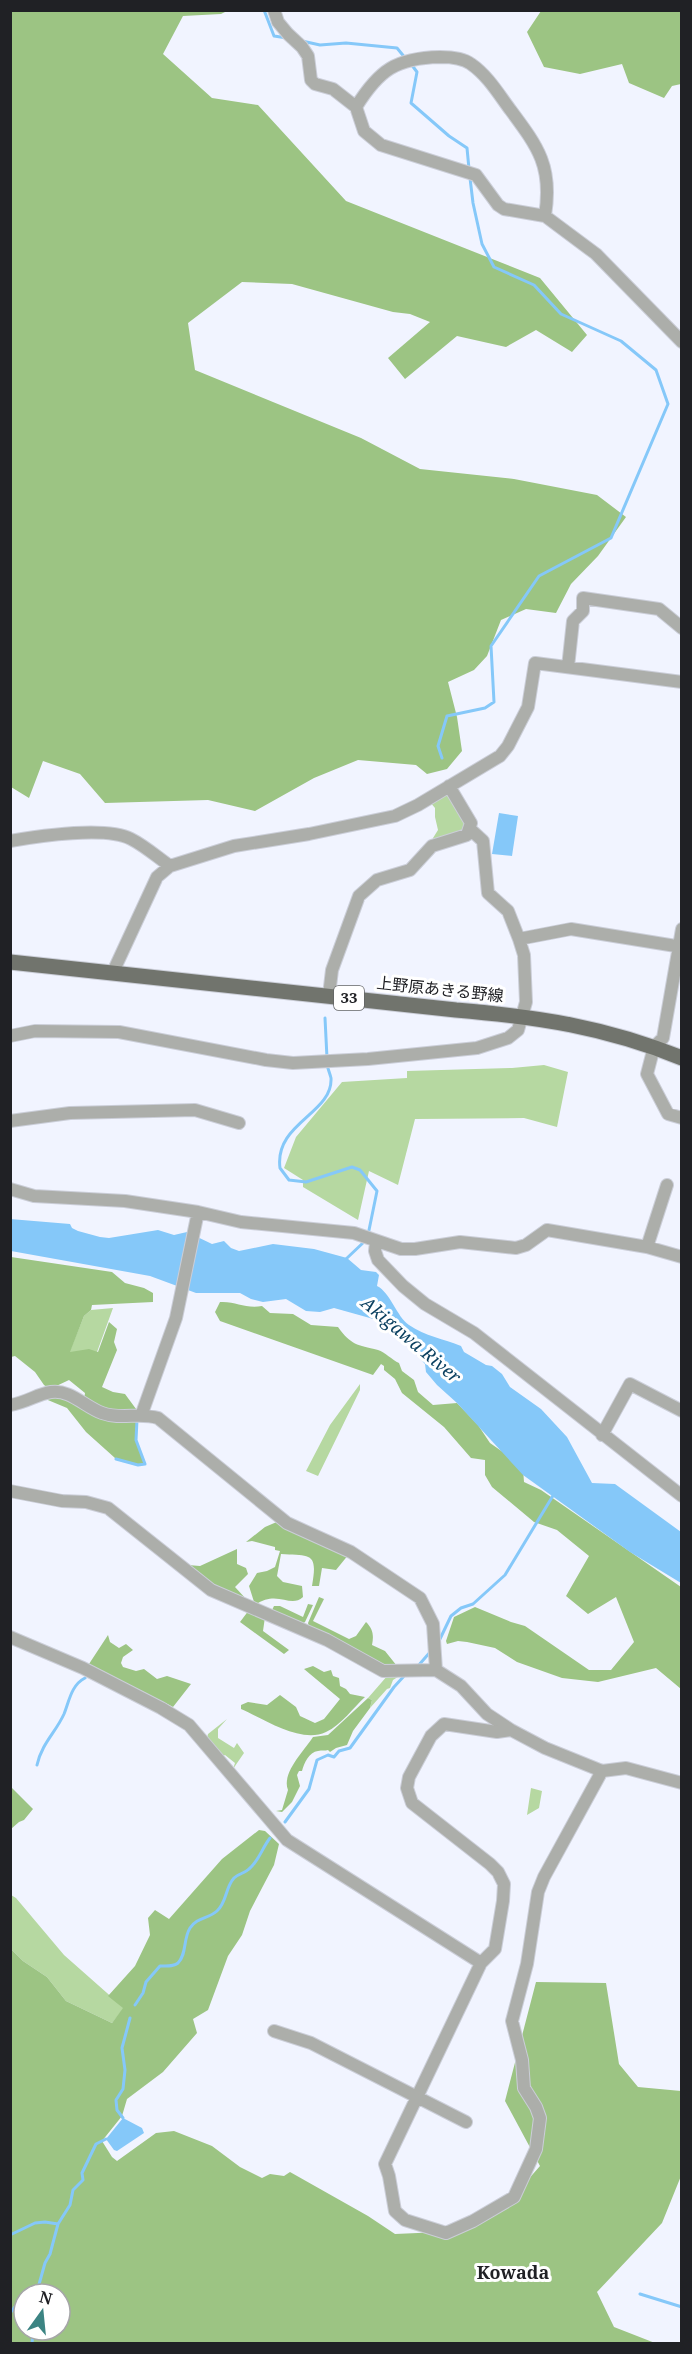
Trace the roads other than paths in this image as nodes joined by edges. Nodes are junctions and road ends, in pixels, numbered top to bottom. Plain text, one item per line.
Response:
1 (274, 10) edge
2 (356, 107) junction
3 (545, 216) junction
4 (681, 342) edge
5 (681, 628) edge
6 (568, 667) junction
7 (681, 682) edge
8 (449, 786) junction
9 (470, 829) junction
10 (10, 841) edge
11 (170, 866) junction
12 (681, 929) edge
13 (519, 939) junction
14 (680, 946) edge
15 (10, 962) edge
16 (113, 972) junction
17 (329, 995) junction
18 (524, 1016) junction
19 (10, 1035) edge
20 (654, 1047) junction
21 (681, 1058) edge
22 (681, 1118) edge
23 (10, 1121) edge
24 (239, 1123) dead end
25 (667, 1185) dead end
26 (10, 1189) edge
27 (198, 1216) junction
28 (371, 1238) junction
29 (647, 1247) junction
30 (681, 1257) edge
31 (10, 1405) edge
32 (681, 1411) edge
33 (141, 1416) junction
34 (602, 1435) junction
35 (10, 1491) edge
36 (681, 1496) edge
37 (10, 1637) edge
38 (436, 1670) junction
39 (511, 1730) junction
40 (602, 1771) junction
41 (681, 1783) edge
42 (481, 1963) junction
43 (274, 2031) dead end
44 (417, 2096) junction
45 (466, 2122) dead end

1 - 2 street
2 - 3 street
2 - 3 street
3 - 4 street
5 - 6 street
6 - 7 street
6 - 8 street
8 - 9 street
8 - 11 street
9 - 13 street
9 - 17 street
10 - 11 street
11 - 16 street
12 - 14 street
13 - 14 street
13 - 18 street
14 - 20 street
15 - 16 main road, 上野原あきる野線 / 33
16 - 17 main road, 上野原あきる野線 / 33
17 - 18 main road, 上野原あきる野線 / 33
18 - 19 street
18 - 20 main road, 上野原あきる野線 / 33
20 - 21 main road, 上野原あきる野線 / 33
20 - 22 street
23 - 24 street
25 - 29 street
26 - 27 street
27 - 28 street
27 - 33 street
28 - 29 street
28 - 34 street
29 - 30 street
31 - 33 street
32 - 34 street
33 - 38 street
34 - 36 street
35 - 38 street
37 - 42 street
38 - 39 street
39 - 40 street
39 - 42 street
40 - 41 street
40 - 44 street
42 - 44 street
43 - 44 street
44 - 45 street

